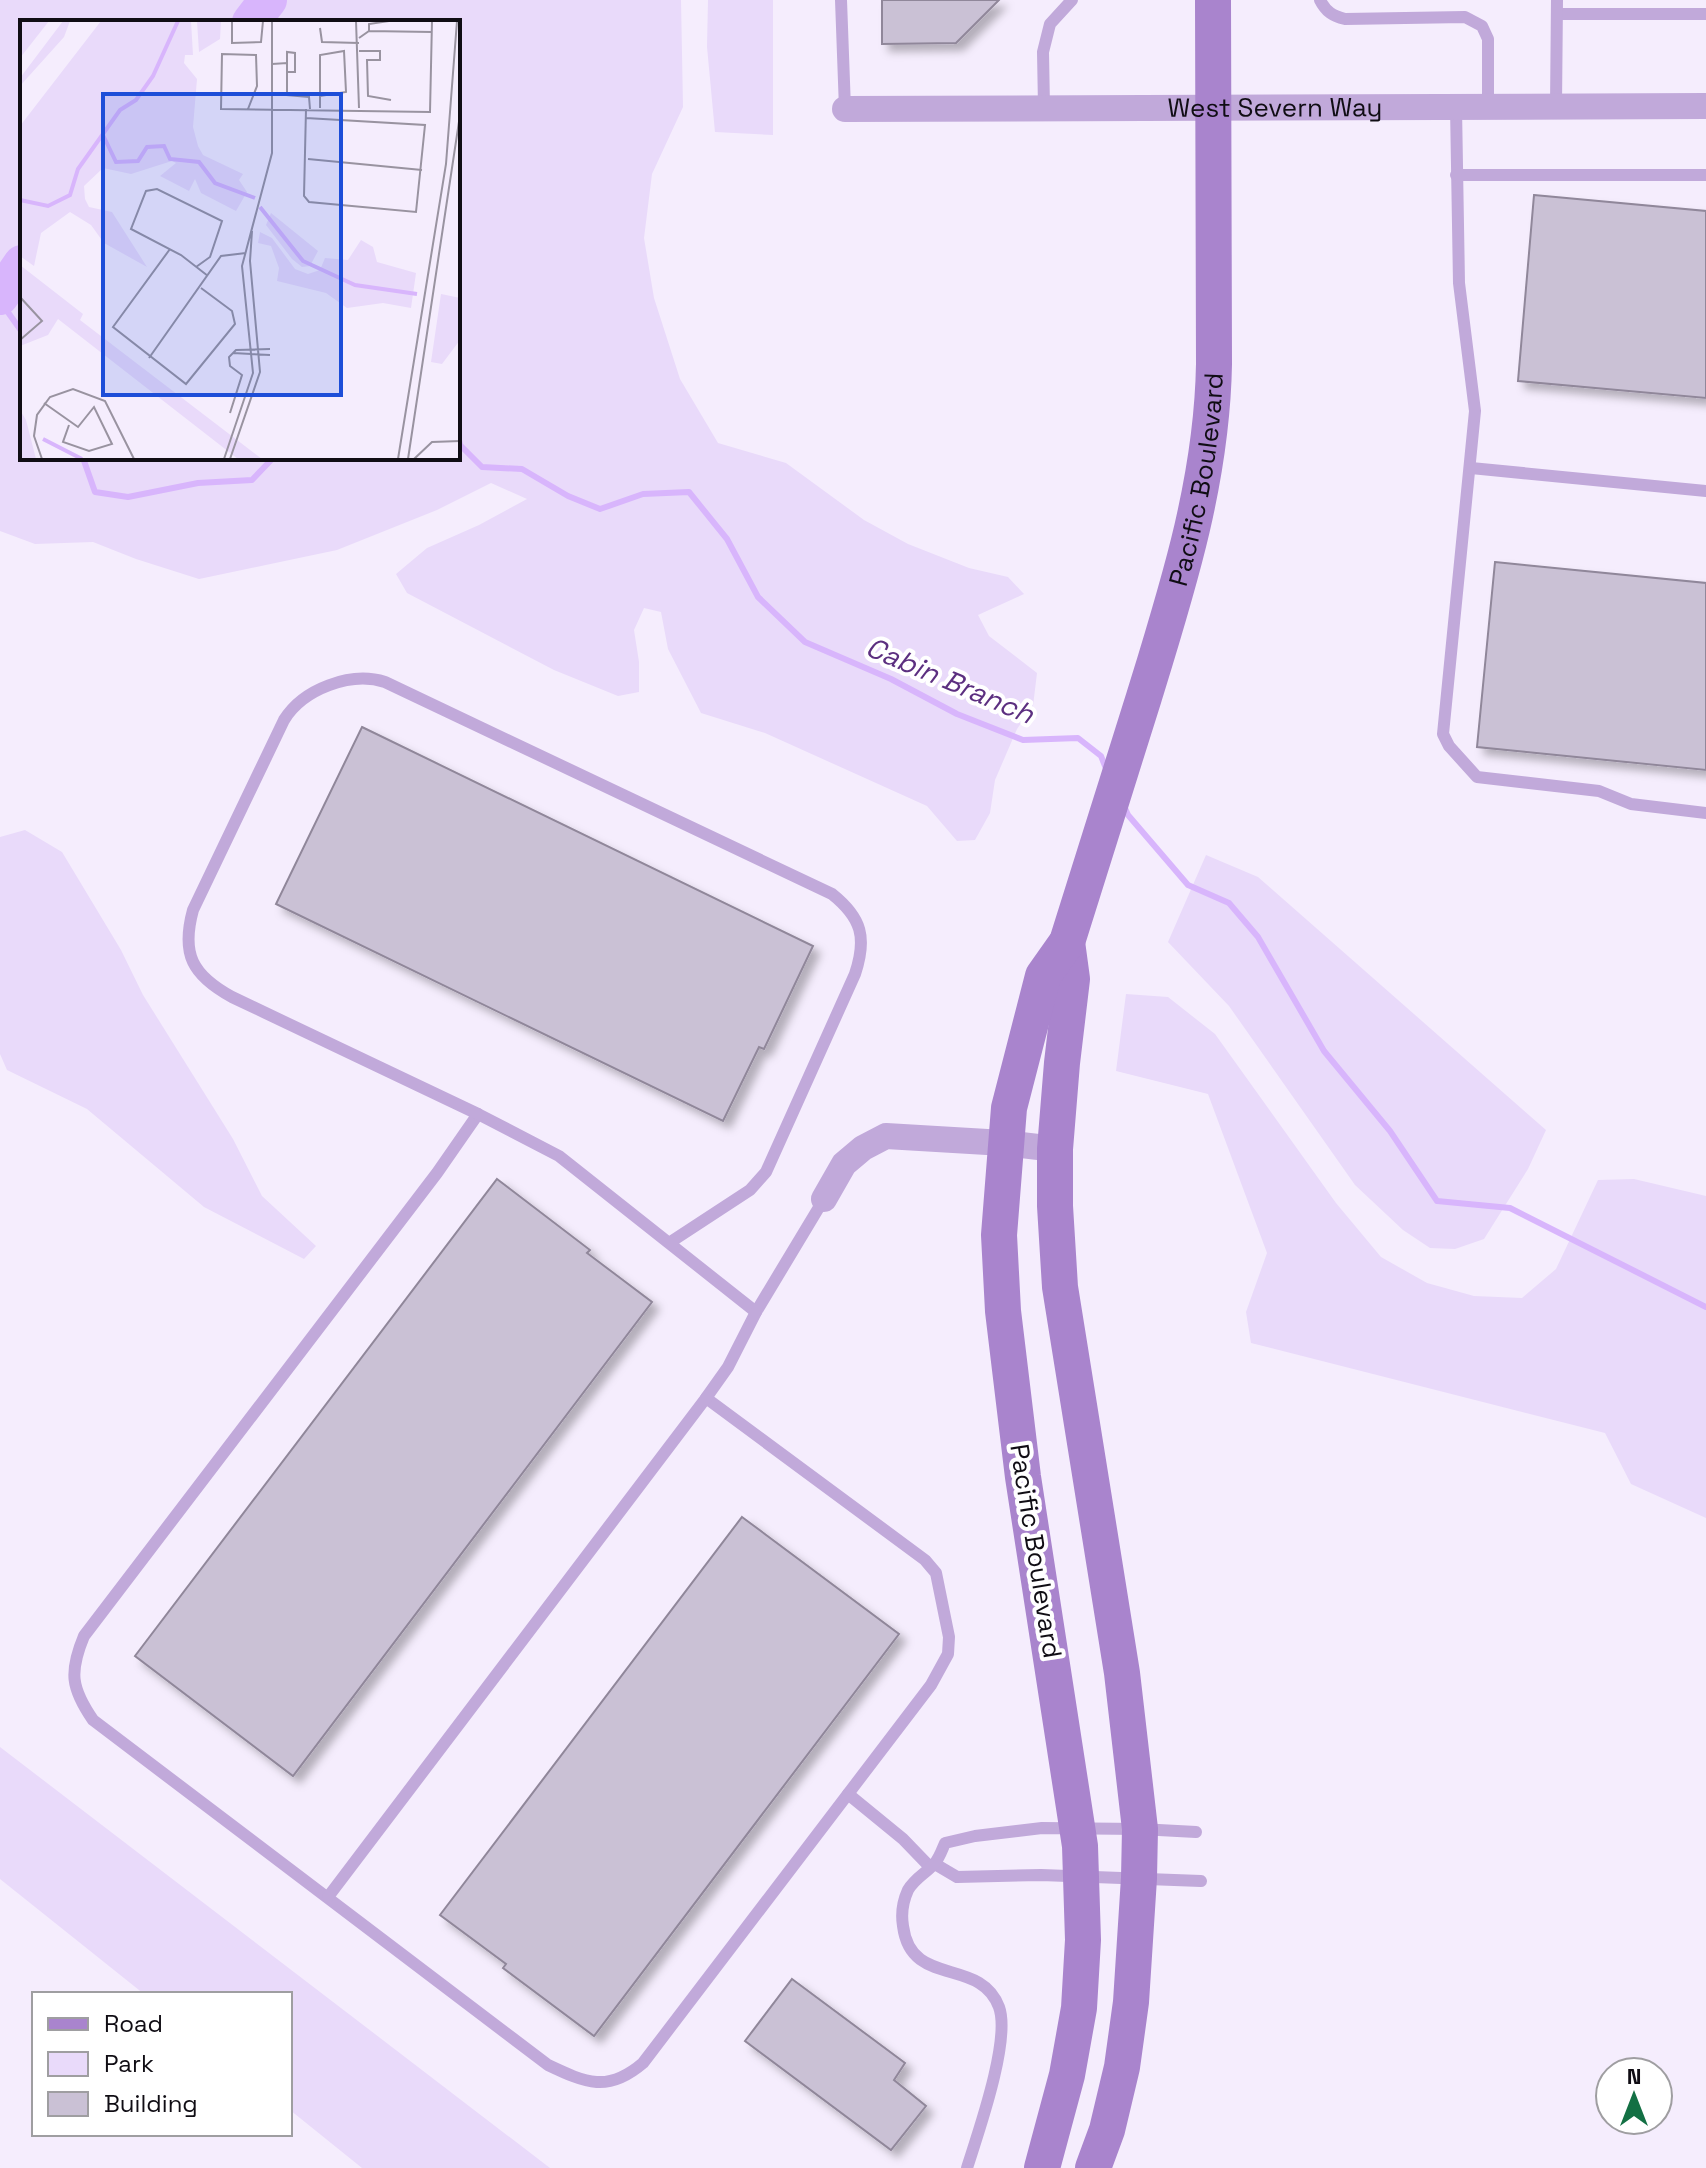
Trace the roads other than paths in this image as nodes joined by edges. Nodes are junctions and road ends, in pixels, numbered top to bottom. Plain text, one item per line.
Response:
1 (841, 0) edge
2 (1072, 0) edge
3 (1213, 0) edge
4 (1320, 0) edge
5 (1557, 7) edge
6 (1706, 14) edge
7 (1556, 106) junction
8 (1706, 106) edge
9 (1044, 107) junction
10 (1212, 107) junction
11 (1456, 107) junction
12 (1488, 107) junction
13 (845, 109) joint
14 (1456, 175) junction
15 (1706, 175) edge
16 (1471, 468) junction
17 (1706, 491) edge
18 (1706, 813) edge
19 (1067, 942) junction
20 (478, 1114) junction
21 (1004, 1143) junction
22 (1055, 1149) junction
23 (824, 1199) joint
24 (669, 1243) junction
25 (756, 1312) junction
26 (706, 1398) junction
27 (848, 1794) junction
28 (1077, 1827) junction
29 (1140, 1829) junction
30 (1196, 1832) dead end
31 (932, 1865) junction
32 (1081, 1876) junction
33 (1139, 1878) junction
34 (1201, 1881) dead end
35 (328, 1897) junction
36 (967, 2168) edge
37 (1042, 2168) edge
38 (1093, 2168) edge

1 - 13 lane
2 - 9 lane
3 - 10 main road, Pacific Boulevard
4 - 12 lane
5 - 6 lane
5 - 7 lane
7 - 8 street, West Severn Way
7 - 12 street, West Severn Way
9 - 10 street, West Severn Way
9 - 13 street, West Severn Way
10 - 11 street, West Severn Way
10 - 19 main road, Pacific Boulevard
11 - 12 street, West Severn Way
11 - 14 lane
14 - 15 lane
14 - 16 lane
16 - 17 lane
16 - 18 lane
19 - 21 main road, Pacific Boulevard
19 - 22 main road, Pacific Boulevard
20 - 24 lane
20 - 24 lane
20 - 35 lane
21 - 22 street
21 - 23 street
21 - 28 main road, Pacific Boulevard
22 - 29 main road, Pacific Boulevard
23 - 25 lane
24 - 25 lane
25 - 26 lane
26 - 27 lane
26 - 35 lane
27 - 31 lane
27 - 35 lane
28 - 29 lane
28 - 31 lane
28 - 32 main road, Pacific Boulevard
29 - 30 lane
29 - 33 main road, Pacific Boulevard
31 - 32 lane
31 - 36 lane
32 - 33 lane
32 - 37 main road, Pacific Boulevard
33 - 34 lane
33 - 38 main road, Pacific Boulevard

